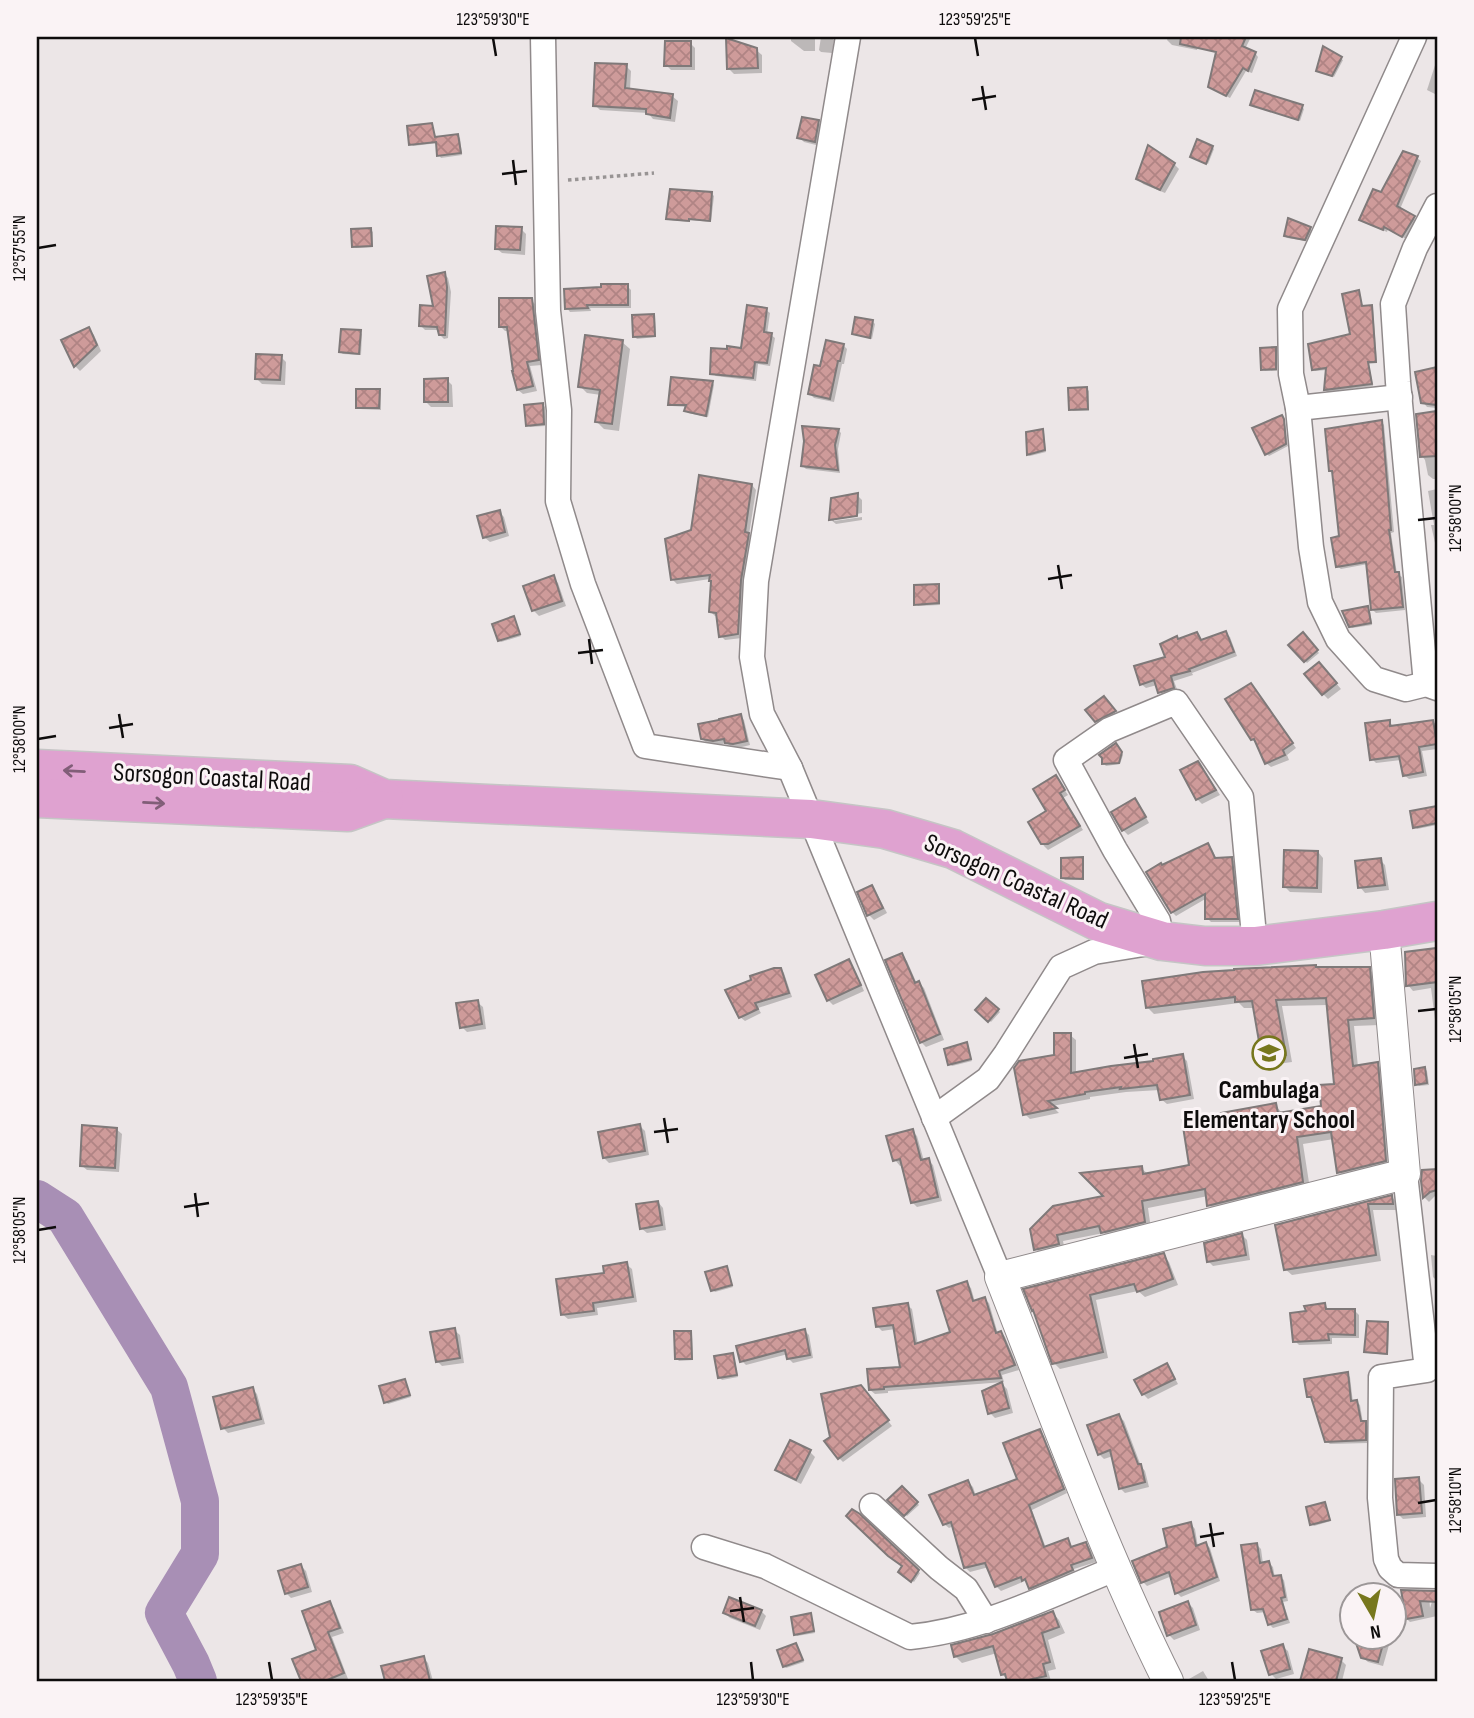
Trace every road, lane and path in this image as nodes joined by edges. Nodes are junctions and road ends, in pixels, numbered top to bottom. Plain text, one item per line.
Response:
1 (543, 37) edge
2 (848, 37) edge
3 (1415, 37) edge
4 (654, 173) dead end
5 (545, 182) junction
6 (1437, 206) edge
7 (1400, 397) junction
8 (1298, 408) junction
9 (1432, 686) edge
10 (790, 768) junction
11 (37, 769) edge
12 (37, 798) edge
13 (384, 799) junction
14 (811, 819) junction
15 (1437, 921) edge
16 (1384, 930) junction
17 (1162, 941) junction
18 (1255, 946) junction
19 (934, 1118) junction
20 (1405, 1174) junction
21 (1000, 1277) junction
22 (872, 1506) dead end
23 (704, 1547) dead end
24 (1116, 1568) junction
25 (1437, 1576) edge
26 (986, 1621) junction
27 (1168, 1681) edge

1 - 5 street
2 - 10 street
3 - 8 street
4 - 5 path
5 - 10 street
6 - 7 street
7 - 8 street
7 - 9 street
8 - 9 street
10 - 14 street
13 -> 11 highway, Sorsogon Coastal Road
12 -> 13 highway, Sorsogon Coastal Road
13 - 14 highway, Sorsogon Coastal Road
14 - 17 highway, Sorsogon Coastal Road
14 - 19 street
15 - 16 highway, Sorsogon Coastal Road
16 - 18 highway, Sorsogon Coastal Road
16 - 20 street
17 - 18 highway, Sorsogon Coastal Road
17 - 18 street
17 - 19 street
19 - 21 street
20 - 21 street
20 - 25 street
21 - 24 street
22 - 26 street
23 - 26 street
24 - 26 street
24 - 27 street

